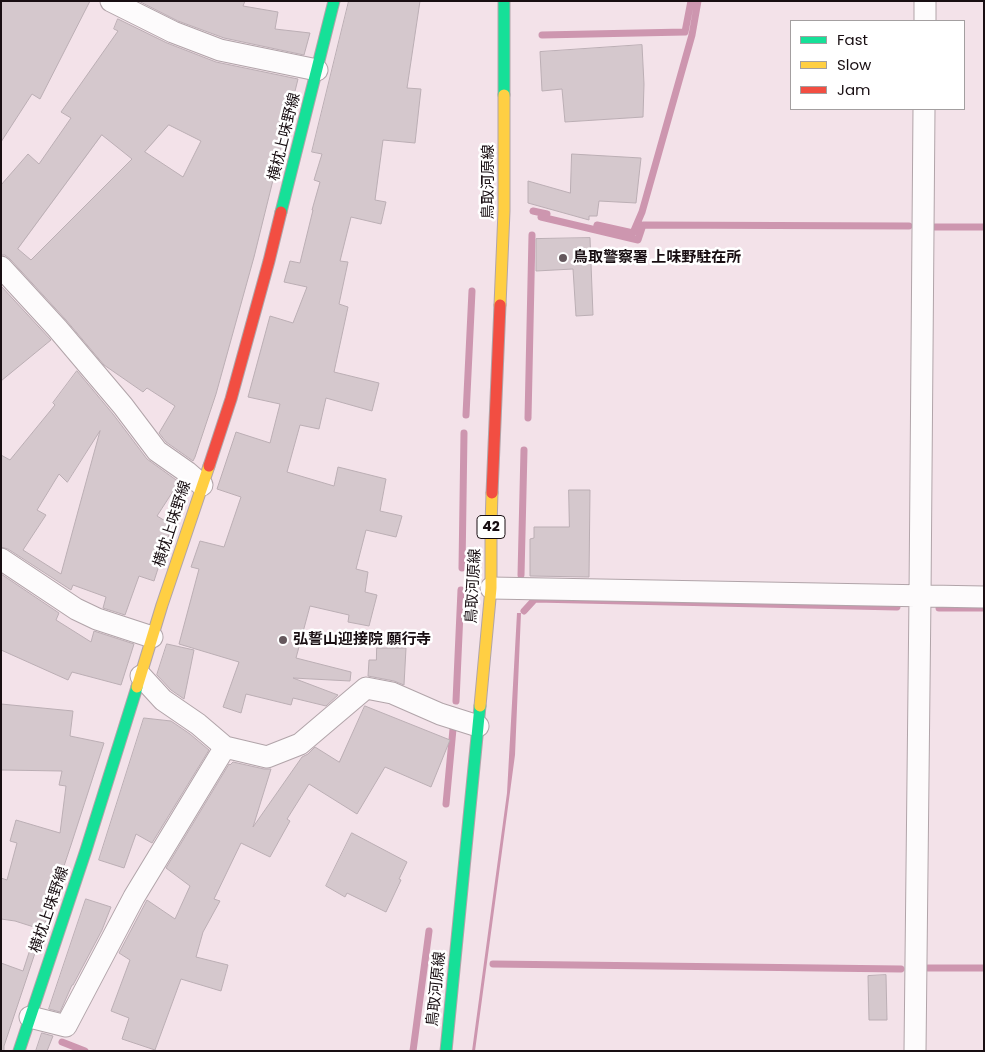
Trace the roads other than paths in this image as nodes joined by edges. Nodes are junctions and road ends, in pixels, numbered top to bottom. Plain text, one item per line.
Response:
1 (111, 1) edge
2 (334, 1) edge
3 (504, 1) edge
4 (925, 1) edge
5 (925, 20) edge
6 (317, 70) junction
7 (924, 110) edge
8 (1, 267) edge
9 (202, 485) junction
10 (1, 559) edge
11 (491, 588) junction
12 (920, 596) junction
13 (984, 597) edge
14 (152, 637) junction
15 (141, 676) junction
16 (478, 726) junction
17 (225, 747) junction
18 (30, 1017) junction
19 (19, 1051) edge
20 (446, 1051) edge
21 (915, 1051) edge

1 - 6 street
2 - 6 street, 横枕上味野線
3 - 11 street, 鳥取河原線 / 42
4 - 5 street
6 - 9 street, 横枕上味野線
7 - 12 street
8 - 9 street
9 - 14 street, 横枕上味野線
10 - 14 street
11 - 12 street
11 - 16 street, 鳥取河原線 / 42
12 - 13 street
12 - 21 street
14 - 15 street, 横枕上味野線
15 - 17 street
15 - 18 street, 横枕上味野線
16 - 17 street
16 - 20 street, 鳥取河原線 / 42
17 - 18 street
18 - 19 street, 横枕上味野線

